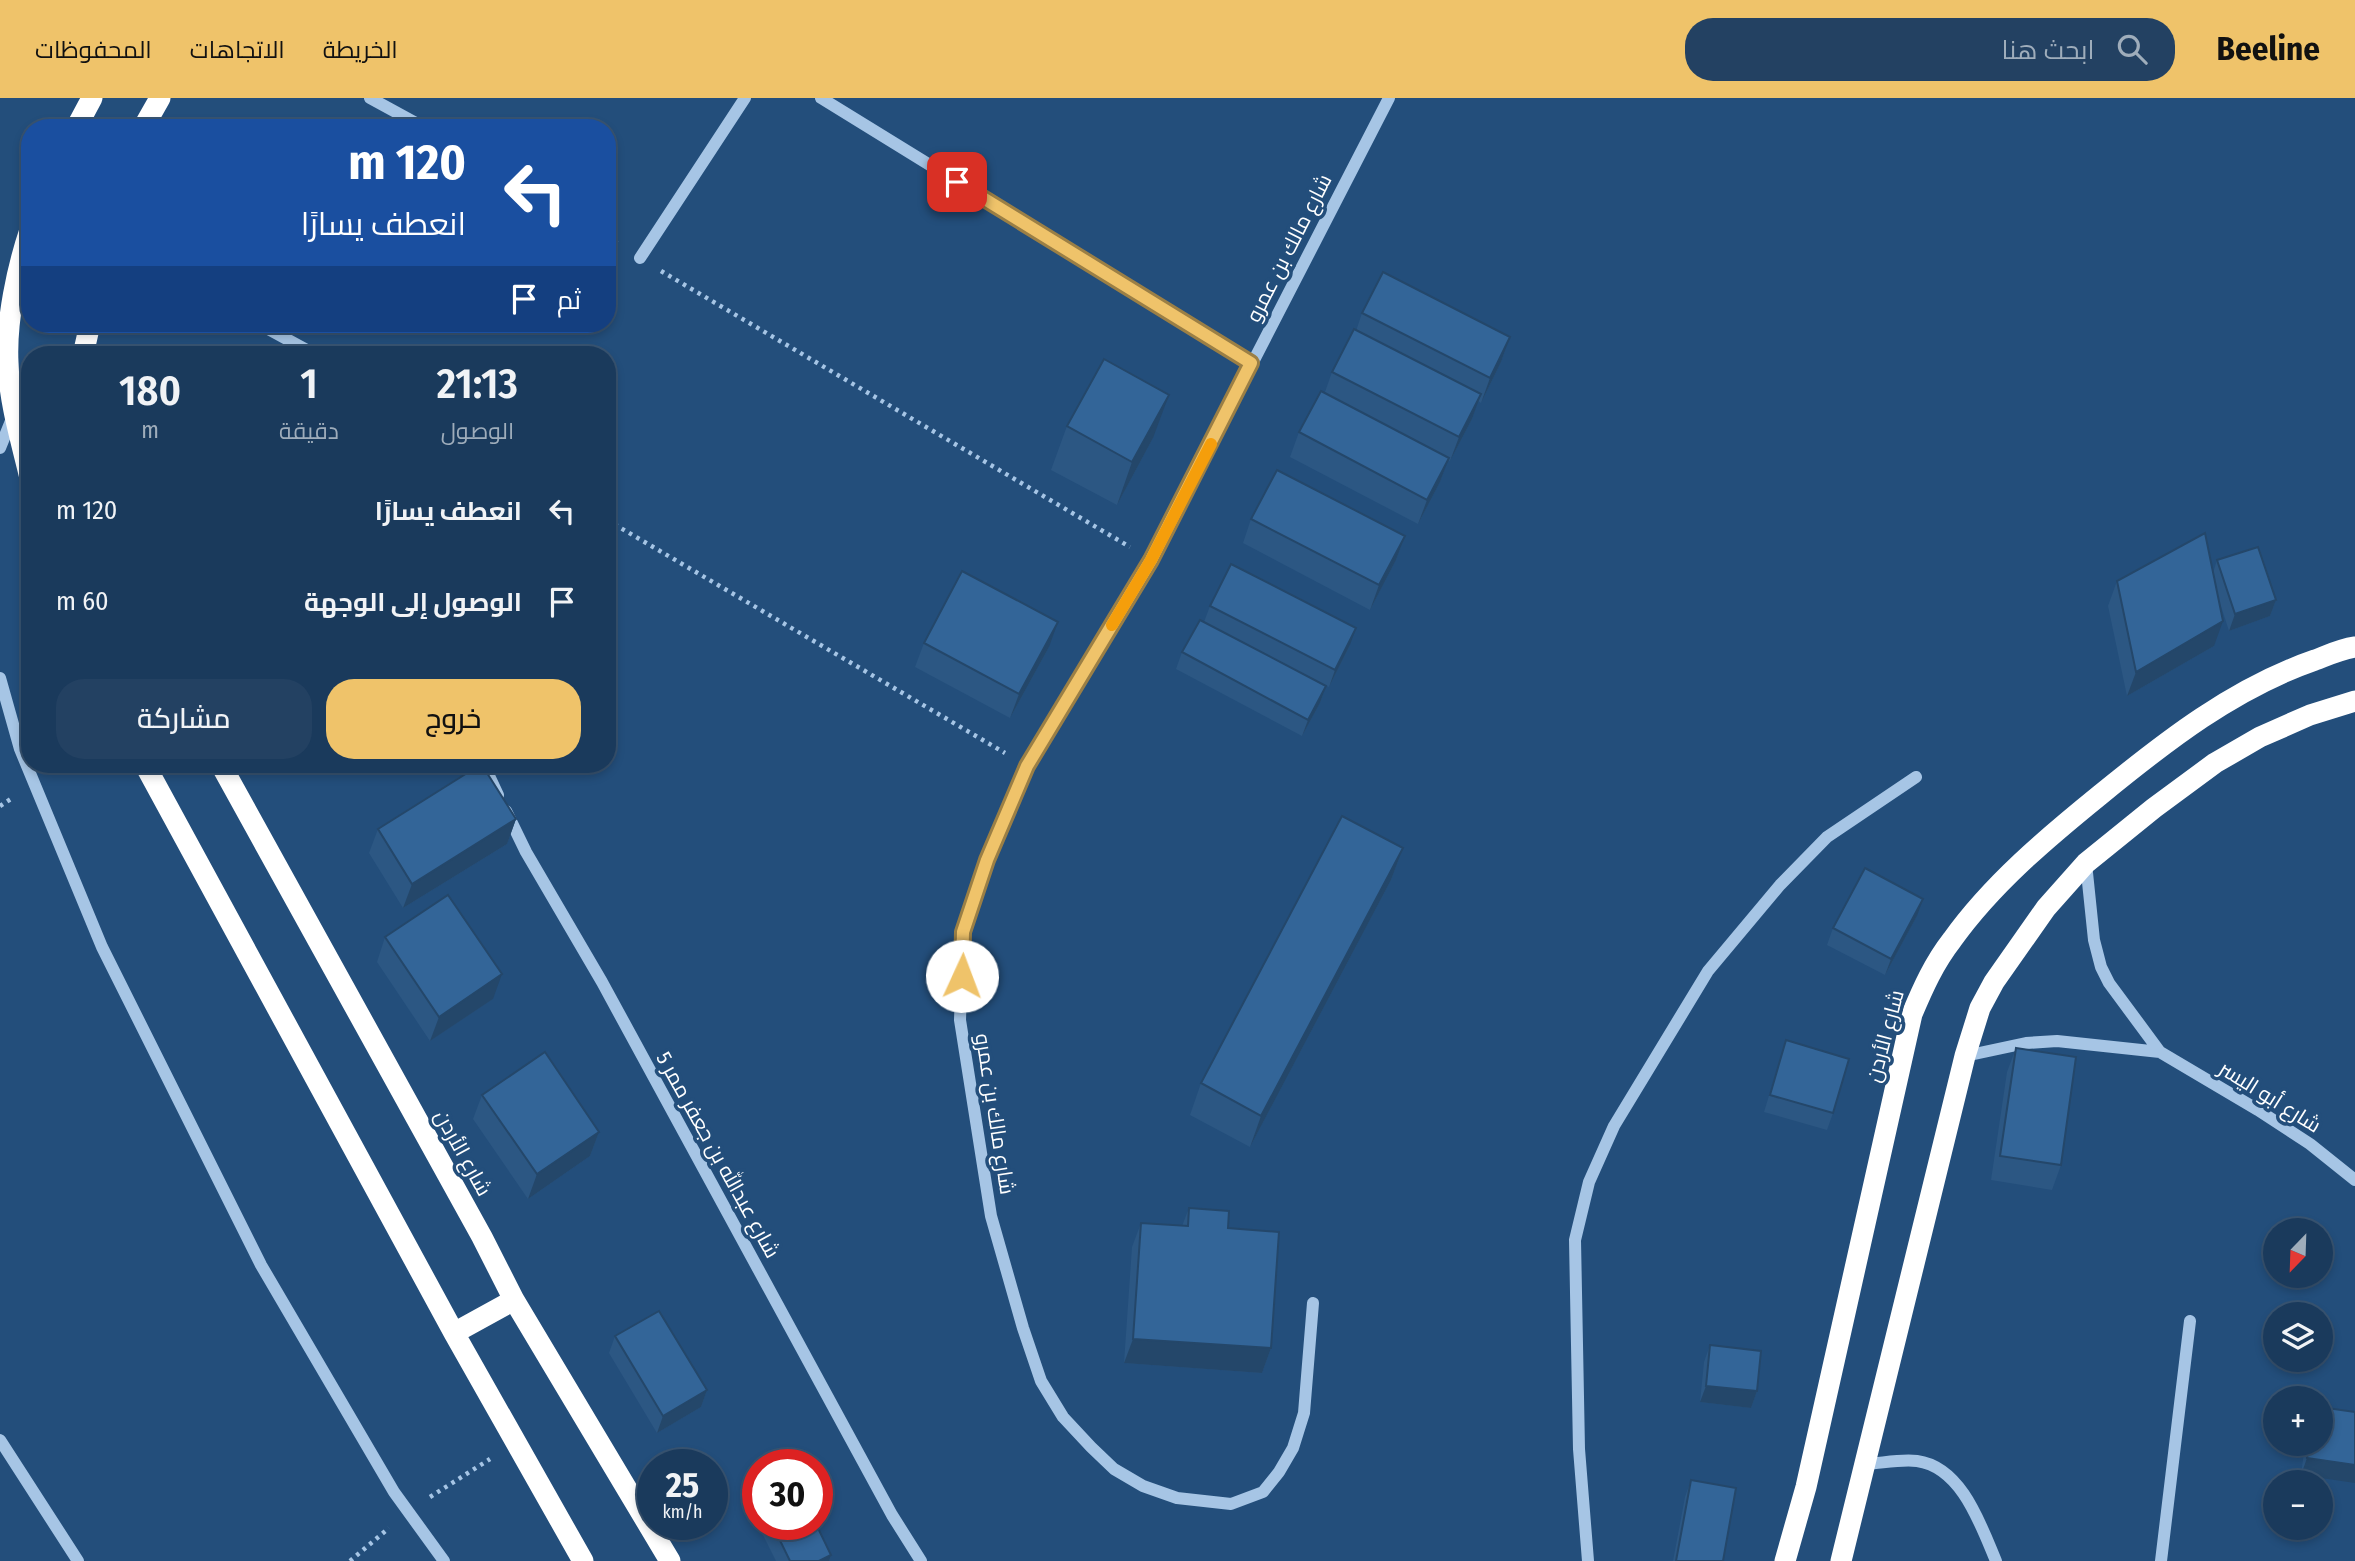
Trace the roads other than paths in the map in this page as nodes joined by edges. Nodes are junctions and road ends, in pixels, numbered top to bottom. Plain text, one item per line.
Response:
1 (92, 98) edge
2 (160, 98) edge
3 (370, 98) edge
4 (745, 98) edge
5 (821, 98) edge
6 (1389, 98) edge
7 (81, 119) edge
8 (148, 119) edge
9 (408, 119) edge
10 (21, 257) edge
11 (640, 258) road end
12 (276, 333) edge
13 (299, 346) edge
14 (1251, 363) junction
15 (15, 411) junction
16 (21, 438) edge
17 (0, 448) edge
18 (2355, 647) edge
19 (0, 678) edge
20 (2355, 701) edge
21 (21, 751) edge
22 (30, 773) edge
23 (149, 773) edge
24 (225, 773) edge
25 (488, 773) edge
26 (1916, 777) dead end
27 (2086, 863) junction
28 (2161, 1052) junction
29 (1965, 1056) junction
30 (2355, 1180) edge
31 (514, 1300) junction
32 (1313, 1303) dead end
33 (2190, 1321) dead end
34 (454, 1333) junction
35 (0, 1440) edge
36 (1867, 1464) junction
37 (78, 1561) edge
38 (444, 1561) edge
39 (583, 1561) edge
40 (670, 1561) edge
41 (921, 1561) edge
42 (1588, 1561) edge
43 (1785, 1561) edge
44 (1841, 1561) edge
45 (1996, 1561) edge
46 (2161, 1561) edge

1 - 7 highway
2 - 8 highway
3 - 9 street
4 - 11 street
5 - 14 street
6 - 14 street, شارع مالك بن عمرو
10 - 15 highway
12 - 13 street
14 - 32 street, شارع مالك بن عمرو
15 - 16 highway
15 - 17 street
18 - 43 highway, شارع الأردن
19 - 21 street
20 - 27 highway
22 - 38 street
23 - 34 highway
24 - 31 highway, شارع الأردن
25 - 41 street, شارع عبدالله بن جعفر ممر 5
26 - 42 street
27 - 28 street, شارع أبو اليسر
27 - 29 highway
28 - 29 street, شارع أبو اليسر
28 - 30 street, شارع أبو اليسر
29 - 36 highway
31 - 34 highway
31 - 40 highway, شارع الأردن
33 - 46 street
34 - 39 highway
35 - 37 street
36 - 44 highway
36 - 45 street

